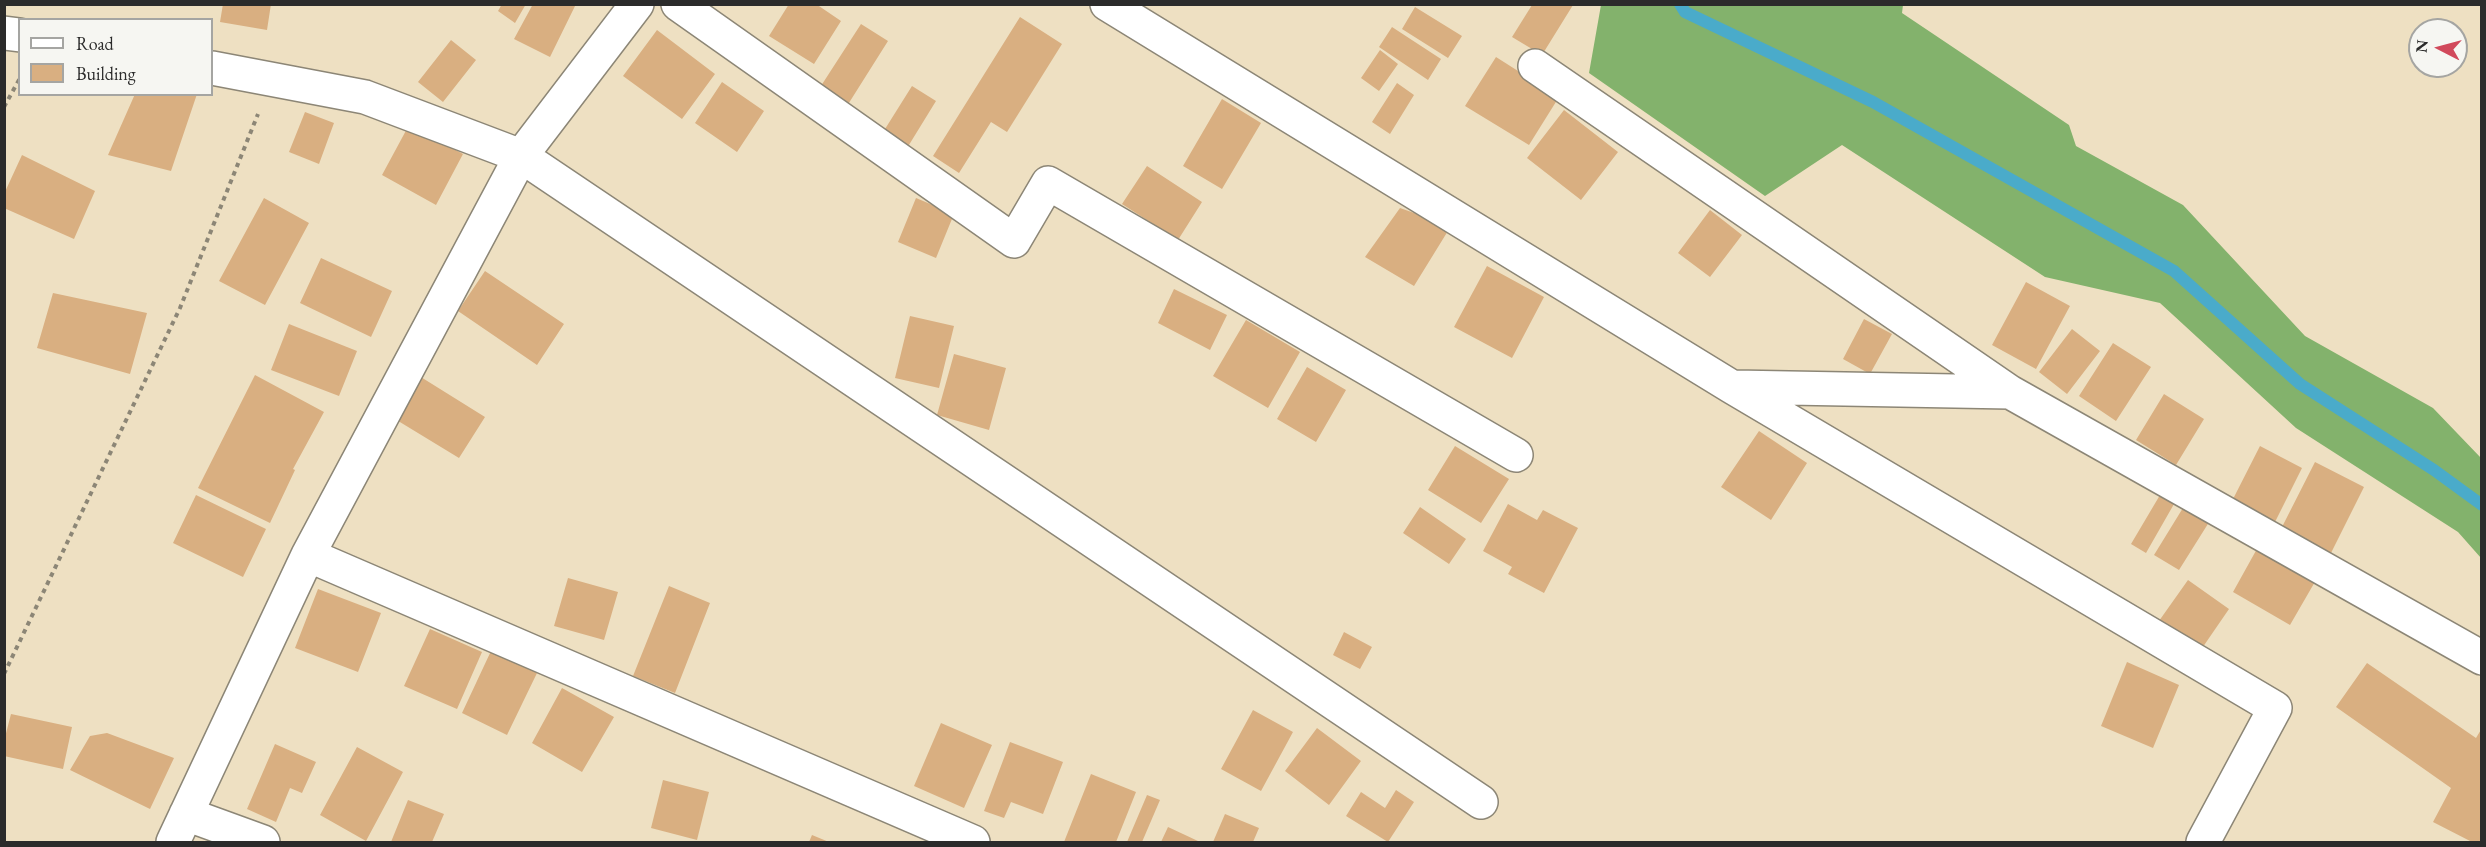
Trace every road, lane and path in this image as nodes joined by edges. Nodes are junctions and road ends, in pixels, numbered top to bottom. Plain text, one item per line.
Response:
1 (637, 4) edge
2 (678, 4) edge
3 (1107, 4) edge
4 (1535, 66) dead end
5 (213, 68) edge
6 (272, 80) junction
7 (18, 82) edge
8 (4, 107) edge
9 (521, 156) junction
10 (1732, 387) junction
11 (2010, 392) junction
12 (1516, 455) dead end
13 (308, 555) junction
14 (2481, 658) edge
15 (4, 674) edge
16 (1480, 802) dead end
17 (180, 828) edge
18 (263, 843) edge
19 (973, 843) edge
20 (2203, 843) edge

1 - 9 street
2 - 12 street
3 - 10 street
4 - 11 street
5 - 6 street
6 - 9 street
6 - 15 path
7 - 8 path
9 - 13 street
9 - 16 street
10 - 11 street
10 - 20 street
11 - 14 street
13 - 17 street
13 - 19 street
17 - 18 street

